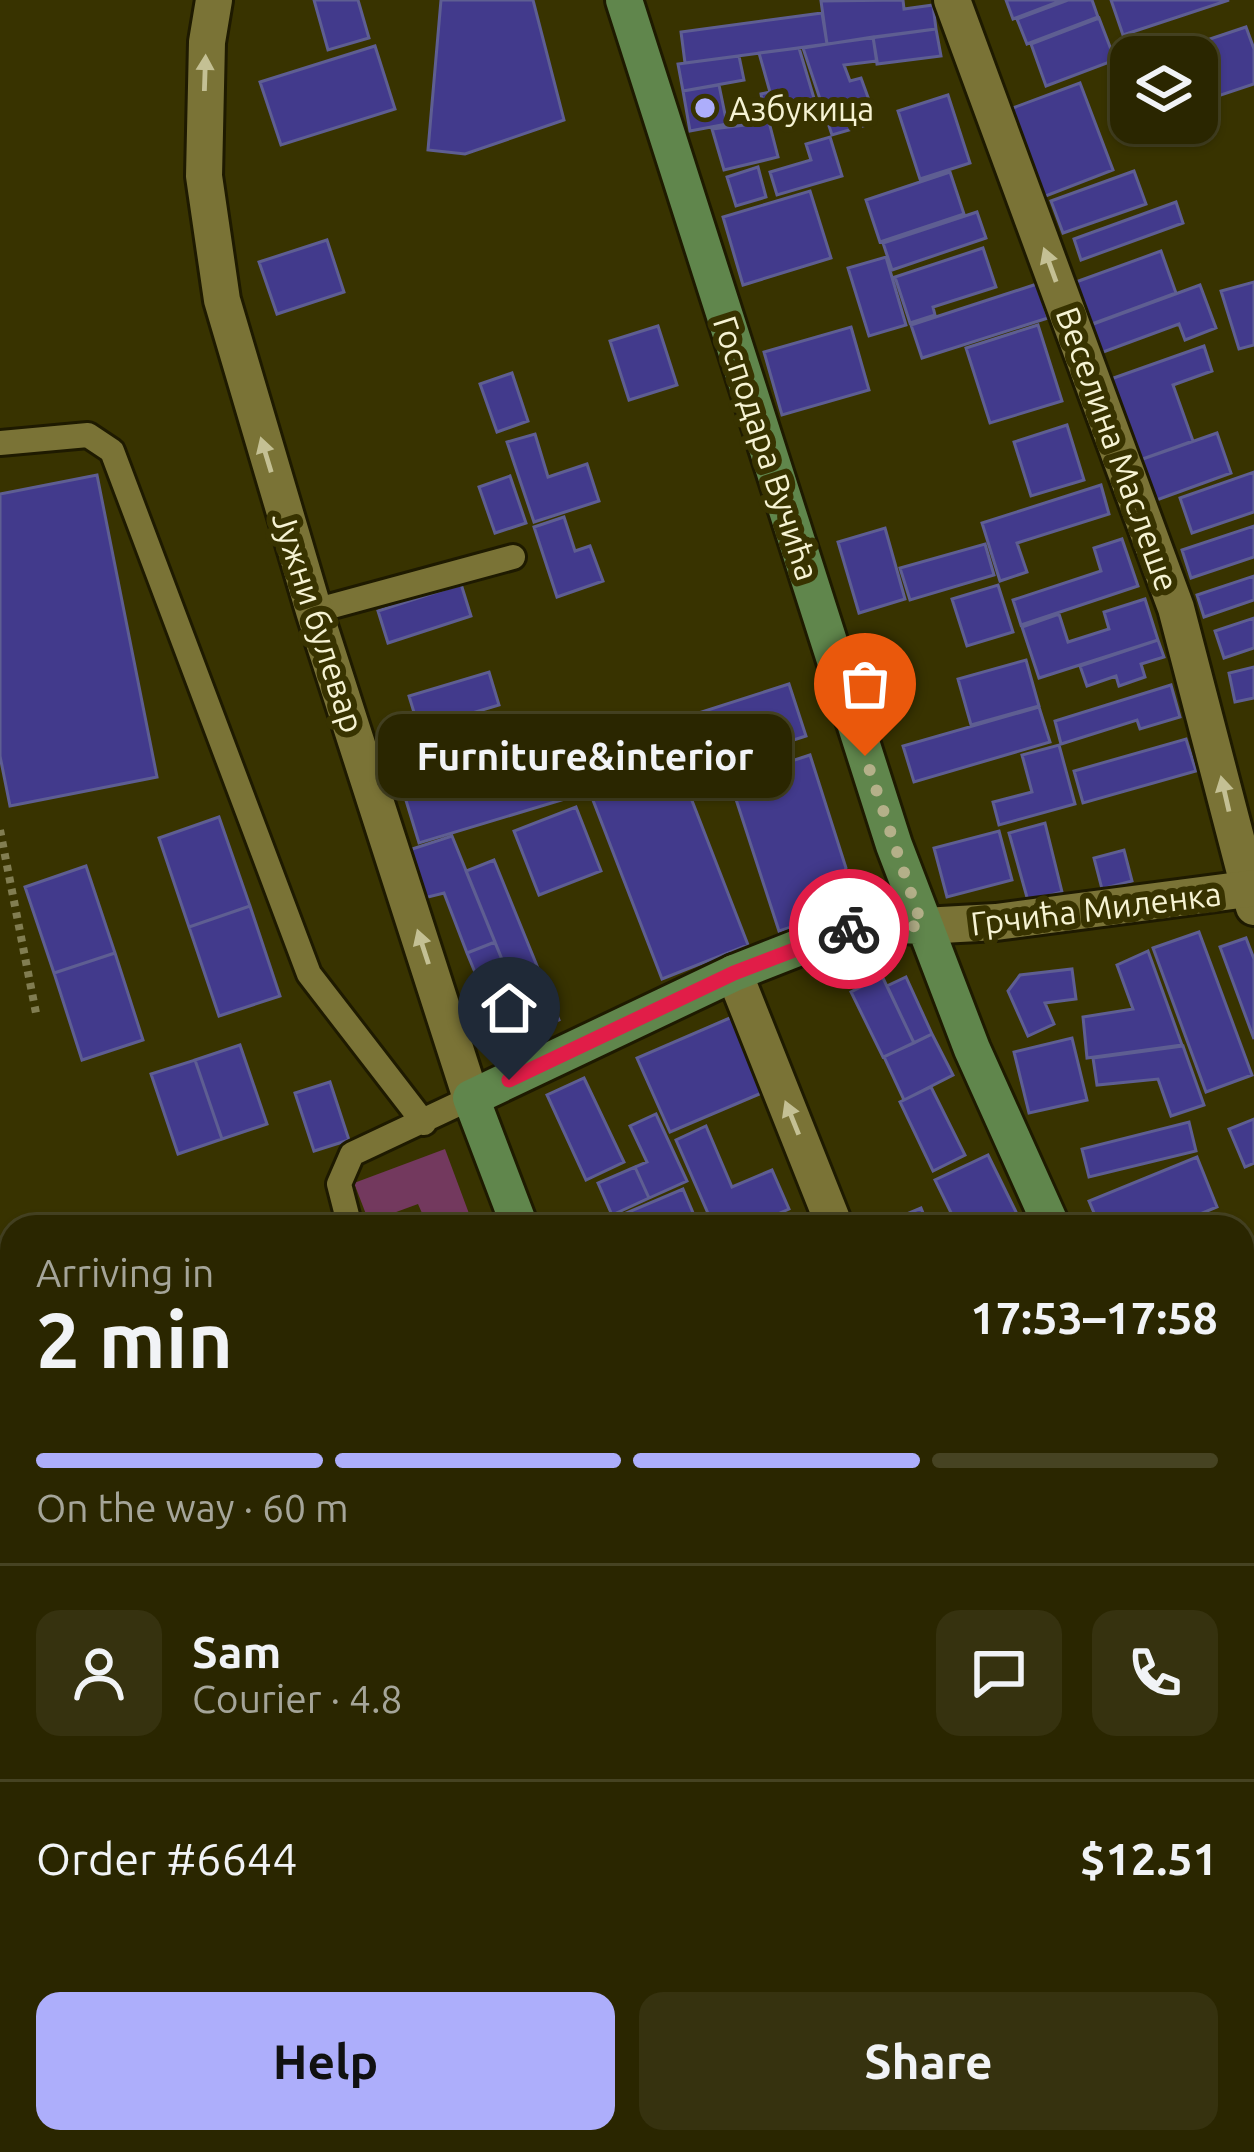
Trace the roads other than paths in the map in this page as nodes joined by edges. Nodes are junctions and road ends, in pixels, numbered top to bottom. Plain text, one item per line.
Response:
1 (214, 0) edge
2 (624, 0) edge
3 (952, 0) edge
4 (0, 442) edge
5 (513, 557) dead end
6 (314, 611) junction
7 (1252, 894) edge
8 (922, 926) junction
9 (734, 973) junction
10 (471, 1098) junction
11 (424, 1123) junction
12 (347, 1215) edge
13 (515, 1215) edge
14 (830, 1215) edge
15 (1047, 1215) edge

6 -> 1 street, Јужни булевар
2 - 8 main road, Господара Вучића
7 -> 3 street, Веселина Маслеше
4 - 11 lane
5 - 6 lane
10 -> 6 street, Јужни булевар
7 - 8 street, Грчића Миленка
8 - 9 main road, Грчића Миленка
8 - 15 main road, Господара Вучића
9 - 10 main road, Грчића Миленка
14 -> 9 street
10 - 11 lane
10 - 13 main road, Јужни булевар
11 - 12 lane

